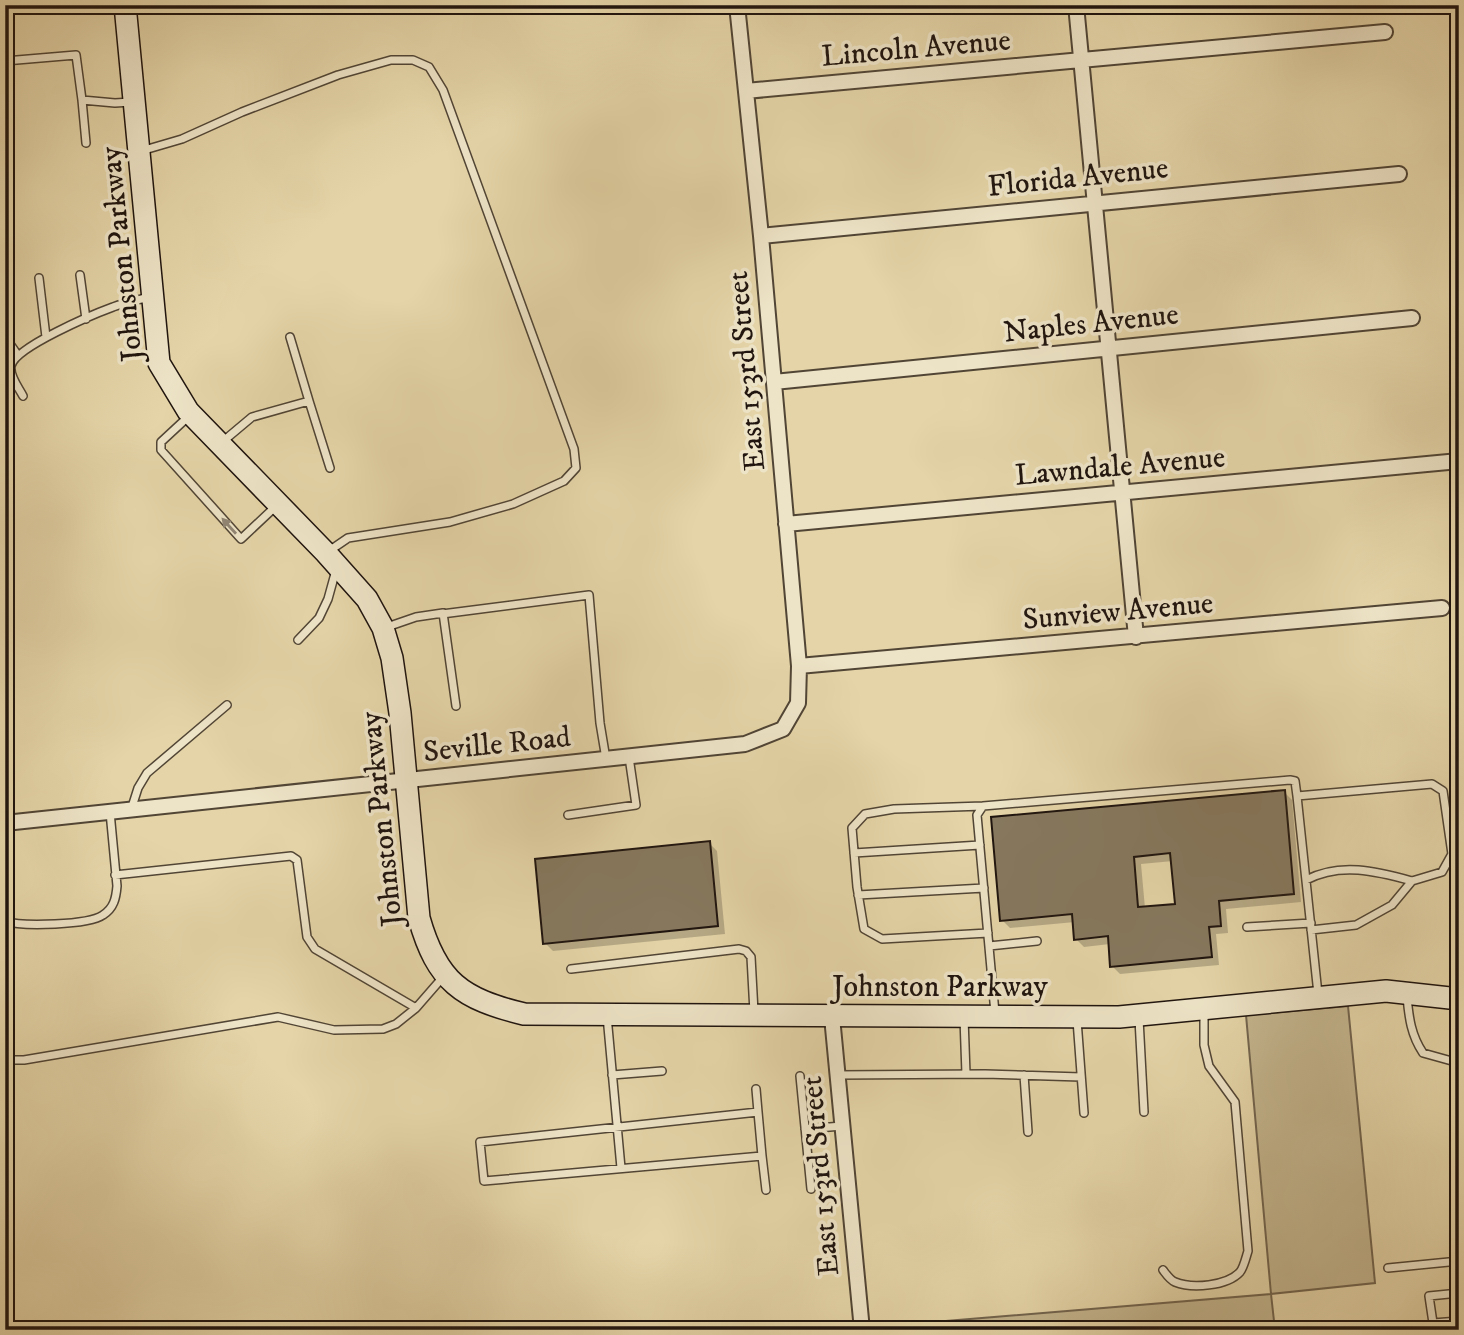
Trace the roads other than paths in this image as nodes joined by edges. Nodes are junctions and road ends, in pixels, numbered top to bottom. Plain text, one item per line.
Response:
1 (125, 5) edge
2 (737, 5) edge
3 (1076, 5) edge
4 (1385, 32) dead end
5 (5, 61) edge
6 (1082, 61) junction
7 (746, 91) junction
8 (82, 100) junction
9 (135, 101) junction
10 (86, 143) dead end
11 (140, 152) junction
12 (5, 174) edge
13 (1399, 174) dead end
14 (6, 184) edge
15 (1094, 202) junction
16 (761, 236) junction
17 (80, 275) dead end
18 (39, 278) dead end
19 (151, 297) junction
20 (1412, 318) dead end
21 (86, 319) junction
22 (5, 324) edge
23 (46, 337) junction
24 (290, 337) dead end
25 (1109, 349) junction
26 (17, 354) junction
27 (774, 382) junction
28 (23, 396) dead end
29 (309, 401) junction
30 (191, 414) junction
31 (220, 444) junction
32 (1459, 461) edge
33 (330, 468) dead end
34 (1123, 494) junction
35 (278, 504) junction
36 (786, 524) junction
37 (331, 559) junction
38 (1441, 608) dead end
39 (442, 614) junction
40 (383, 628) junction
41 (1136, 637) junction
42 (298, 640) dead end
43 (799, 666) junction
44 (227, 705) dead end
45 (456, 706) dead end
46 (783, 730) joint
47 (629, 757) junction
48 (606, 760) junction
49 (407, 782) junction
50 (1297, 796) junction
51 (982, 806) junction
52 (131, 810) junction
53 (110, 812) junction
54 (568, 815) dead end
55 (5, 823) edge
56 (980, 845) junction
57 (854, 853) junction
58 (115, 875) junction
59 (1306, 880) junction
60 (1412, 881) junction
61 (984, 888) junction
62 (858, 895) junction
63 (5, 921) edge
64 (1311, 926) junction
65 (1247, 927) dead end
66 (988, 933) junction
67 (1037, 941) dead end
68 (989, 946) junction
69 (571, 969) dead end
70 (445, 974) junction
71 (1407, 993) junction
72 (1318, 998) junction
73 (1459, 999) edge
74 (416, 1008) junction
75 (1204, 1009) junction
76 (607, 1015) junction
77 (1139, 1015) junction
78 (754, 1016) junction
79 (964, 1016) junction
80 (832, 1017) junction
81 (995, 1017) junction
82 (1076, 1017) junction
83 (5, 1060) edge
84 (1459, 1063) edge
85 (662, 1071) dead end
86 (838, 1074) junction
87 (966, 1074) junction
88 (612, 1075) junction
89 (1024, 1075) junction
90 (800, 1076) dead end
91 (1081, 1077) junction
92 (756, 1089) dead end
93 (758, 1112) junction
94 (1144, 1112) dead end
95 (1084, 1113) dead end
96 (843, 1126) junction
97 (617, 1127) junction
98 (805, 1129) junction
99 (1028, 1132) dead end
100 (762, 1156) junction
101 (621, 1168) junction
102 (811, 1189) dead end
103 (766, 1190) dead end
104 (1459, 1261) edge
105 (1388, 1268) dead end
106 (1163, 1270) dead end
107 (1459, 1293) edge
108 (1459, 1321) edge
109 (862, 1329) edge
110 (844, 1330) edge

1 - 9 street, Johnston Parkway
2 - 7 street, East 153rd Street
3 - 6 street
4 - 6 street, Lincoln Avenue
5 - 8 lane
6 - 7 street, Lincoln Avenue
6 - 15 street
7 - 16 street, East 153rd Street
8 - 9 lane
8 - 10 lane
9 - 11 street, Johnston Parkway
11 - 19 street, Johnston Parkway
11 - 37 lane
12 - 14 lane
13 - 15 street, Florida Avenue
15 - 16 street, Florida Avenue
15 - 25 street
16 - 27 street, East 153rd Street
17 - 21 lane
18 - 23 lane
19 - 21 lane
19 - 30 street, Johnston Parkway
20 - 25 street, Naples Avenue
21 - 23 lane
22 - 26 lane
23 - 26 lane
24 - 29 lane
25 - 27 street, Naples Avenue
25 - 34 street
26 - 28 lane
27 - 36 street, East 153rd Street
29 - 31 lane
29 - 33 lane
30 - 31 street, Johnston Parkway
35 -> 30 lane
31 - 35 street, Johnston Parkway
32 - 34 street, Lawndale Avenue
34 - 36 street, Lawndale Avenue
34 - 41 street
35 - 37 street, Johnston Parkway
36 - 43 street, East 153rd Street
37 - 40 street, Johnston Parkway
37 - 42 lane
38 - 41 street, Sunview Avenue
39 - 40 lane
39 - 45 lane
39 - 48 lane
40 - 49 street, Johnston Parkway
41 - 43 street, Sunview Avenue
43 - 46 street, East 153rd Street
44 - 52 lane
46 - 47 street, Seville Road
47 - 48 street, Seville Road
47 - 54 lane
48 - 49 street, Seville Road
49 - 52 street, Seville Road
49 - 70 street, Johnston Parkway
50 - 51 lane
50 - 59 lane
50 - 60 lane
51 - 56 lane
51 - 57 lane
52 - 53 street, Seville Road
53 - 55 street, Seville Road
53 - 58 lane
56 - 57 lane
56 - 61 lane
57 - 62 lane
58 - 63 lane
58 - 74 lane
59 - 60 lane
59 - 64 lane
60 - 64 lane
61 - 62 lane
61 - 66 lane
62 - 66 lane
64 - 65 lane
64 - 72 lane
66 - 68 lane
67 - 68 lane
68 - 81 lane
69 - 78 lane
70 - 74 lane
70 - 76 street, Johnston Parkway
71 - 72 street, Johnston Parkway
71 - 73 street, Johnston Parkway
71 - 84 lane
72 - 75 street, Johnston Parkway
74 - 83 lane
75 - 77 street, Johnston Parkway
75 - 106 lane
76 - 78 street, Johnston Parkway
76 - 88 lane
77 - 82 street, Johnston Parkway
77 - 94 lane
78 - 80 street, Johnston Parkway
79 - 80 street, Johnston Parkway
79 - 81 street, Johnston Parkway
79 - 87 lane
80 - 86 street, East 153rd Street
81 - 82 street, Johnston Parkway
82 - 91 lane
85 - 88 lane
86 - 87 lane
86 - 96 street, East 153rd Street
87 - 89 lane
88 - 97 lane
89 - 91 lane
89 - 99 lane
90 - 98 lane
91 - 95 lane
92 - 93 lane
93 - 97 lane
93 - 100 lane
96 - 98 lane
96 - 109 street, East 153rd Street
97 - 101 lane
97 - 101 lane
98 - 102 lane
100 - 101 lane
100 - 103 lane
104 - 105 lane
107 - 108 lane
109 - 110 street

